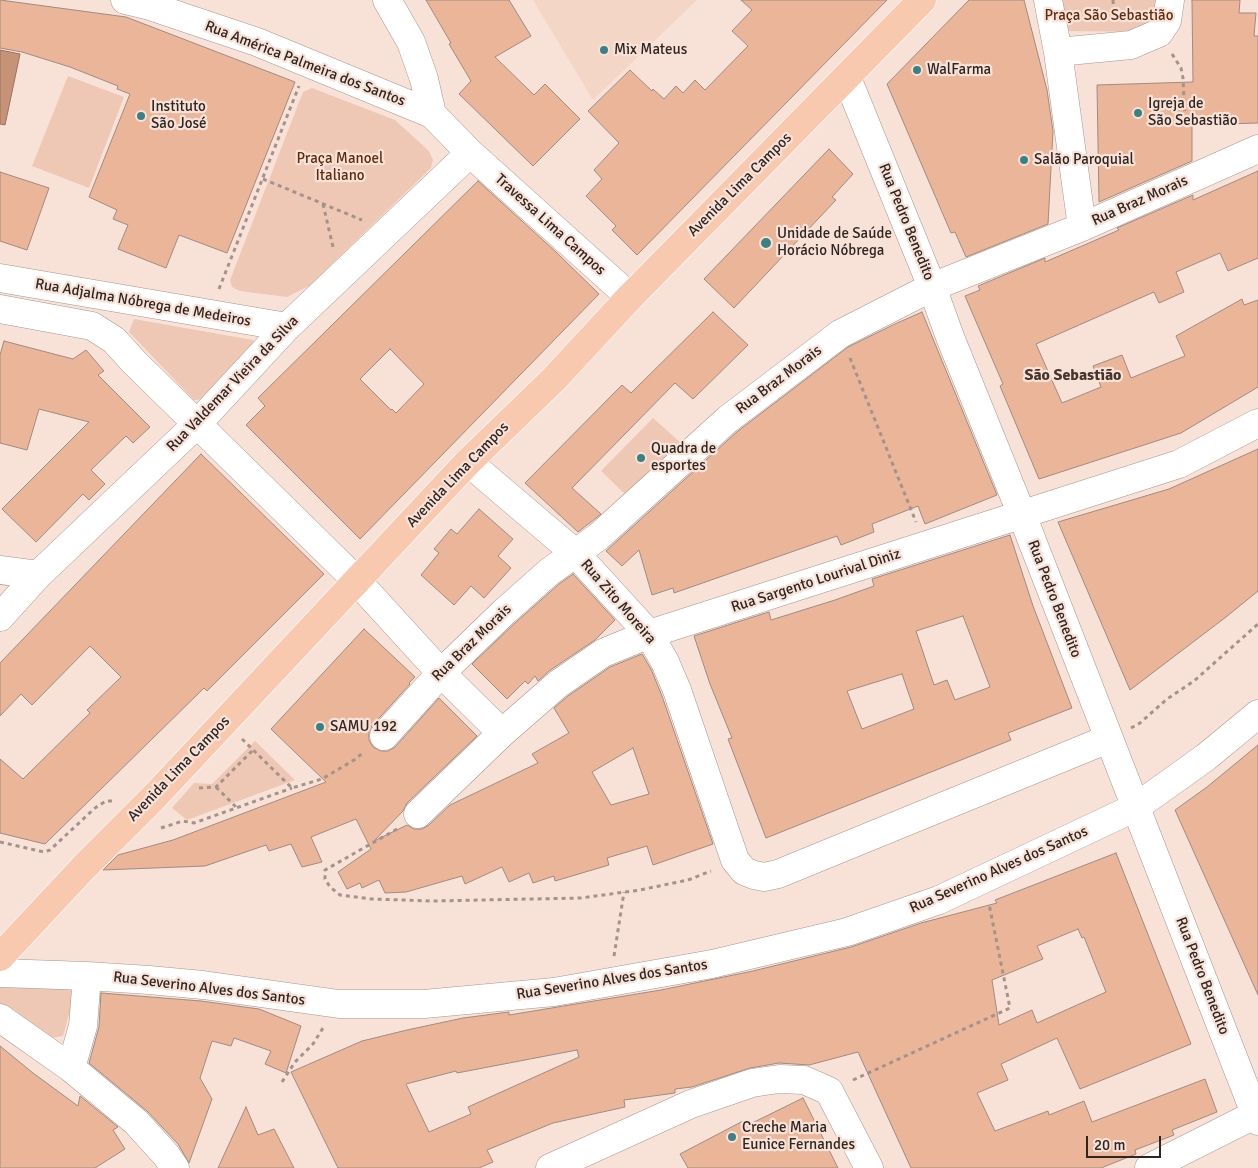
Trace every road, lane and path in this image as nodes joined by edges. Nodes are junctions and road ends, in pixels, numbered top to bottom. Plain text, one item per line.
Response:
1 (125, 0) edge
2 (387, 0) edge
3 (922, 0) edge
4 (1048, 0) edge
5 (1170, 0) edge
6 (1159, 33) junction
7 (1058, 52) junction
8 (309, 62) junction
9 (847, 78) junction
10 (432, 114) junction
11 (1185, 123) dead end
12 (1258, 149) edge
13 (470, 153) junction
14 (262, 179) junction
15 (323, 203) junction
16 (1082, 226) junction
17 (388, 230) junction
18 (340, 277) junction
19 (0, 278) edge
20 (932, 287) junction
21 (630, 297) junction
22 (0, 309) edge
23 (209, 314) junction
24 (287, 327) junction
25 (840, 334) junction
26 (1258, 423) edge
27 (197, 424) junction
28 (468, 462) junction
29 (1022, 515) junction
30 (926, 546) junction
31 (575, 553) junction
32 (0, 570) edge
33 (38, 575) junction
34 (357, 581) junction
35 (0, 617) edge
36 (1258, 624) edge
37 (649, 634) junction
38 (441, 673) junction
39 (1258, 714) edge
40 (224, 721) junction
41 (502, 733) junction
42 (384, 736) joint
43 (1108, 739) junction
44 (253, 750) junction
45 (216, 787) junction
46 (292, 788) junction
47 (196, 789) dead end
48 (1136, 807) junction
49 (237, 808) junction
50 (418, 814) joint
51 (134, 816) junction
52 (0, 842) edge
53 (731, 850) junction
54 (984, 879) junction
55 (624, 892) junction
56 (1, 961) edge
57 (86, 976) junction
58 (612, 982) junction
59 (339, 1004) junction
60 (0, 1018) edge
61 (71, 1068) junction
62 (282, 1082) dead end
63 (829, 1091) junction
64 (1257, 1116) edge
65 (175, 1168) edge
66 (550, 1168) edge
67 (869, 1168) edge
68 (1149, 1168) edge

1 - 8 street, Rua América Palmeira dos Santos
2 - 10 street
3 - 9 main road, Avenida Lima Campos
4 - 7 street
5 - 6 street
6 - 7 street
6 - 11 path
7 - 16 street
8 - 10 street, Rua América Palmeira dos Santos
8 - 14 path
9 - 20 street, Rua Pedro Benedito
9 - 21 main road, Avenida Lima Campos
10 - 13 street, Rua América Palmeira dos Santos
12 - 16 street, Rua Braz Morais
13 - 17 street, Rua Valdemar Vieira da Silva
13 - 21 street, Travessa Lima Campos
14 - 15 path
14 - 23 path
15 - 17 path
15 - 18 path
16 - 20 street, Rua Braz Morais
17 - 18 street, Rua Valdemar Vieira da Silva
18 - 24 street, Rua Valdemar Vieira da Silva
19 - 23 street, Rua Adjalma Nóbrega de Medeiros
20 - 25 street, Rua Braz Morais
20 - 29 street, Rua Pedro Benedito
21 - 28 main road, Avenida Lima Campos
22 - 27 street, Rua Adjalma Nóbrega de Medeiros
23 - 24 street, Rua Adjalma Nóbrega de Medeiros
24 - 27 street, Rua Valdemar Vieira da Silva
25 - 30 path
25 - 31 street, Rua Braz Morais
26 - 29 street, Rua Sargento Lourival Diniz
27 - 33 street, Rua Valdemar Vieira da Silva
27 - 34 street, Rua Adjalma Nóbrega de Medeiros
28 - 31 street, Rua Zito Moreira
28 - 34 main road, Avenida Lima Campos
29 - 30 street, Rua Sargento Lourival Diniz
29 - 43 street, Rua Pedro Benedito
30 - 37 street, Rua Sargento Lourival Diniz
31 - 37 street, Rua Zito Moreira
31 - 38 street, Rua Braz Morais
32 - 33 street
33 - 35 street, Rua Valdemar Vieira da Silva
34 - 38 street, Rua Adjalma Nóbrega de Medeiros
34 - 40 main road, Avenida Lima Campos
36 - 43 path
37 - 41 street, Rua Sargento Lourival Diniz
37 - 53 street, Rua Zito Moreira
38 - 41 street, Rua Adjalma Nóbrega de Medeiros
38 - 42 street, Rua Braz Morais
39 - 48 street, Rua Severino Alves dos Santos
40 - 44 path
40 - 51 main road, Avenida Lima Campos
41 - 50 street, Rua Sargento Lourival Diniz
42 - 46 path
43 - 48 street, Rua Pedro Benedito
43 - 53 street
44 - 45 path
44 - 46 path
45 - 47 path
45 - 49 path
46 - 49 path
48 - 54 street, Rua Severino Alves dos Santos
48 - 64 street, Rua Pedro Benedito
49 - 51 path
50 - 55 path
51 - 52 path
51 - 56 main road, Avenida Lima Campos
53 - 55 path
54 - 58 street, Rua Severino Alves dos Santos
54 - 63 path
55 - 58 path
56 - 57 street, Rua Severino Alves dos Santos
57 - 59 street, Rua Severino Alves dos Santos
57 - 61 street
58 - 59 street, Rua Severino Alves dos Santos
59 - 62 path
60 - 61 street
61 - 65 street
63 - 66 street
63 - 67 street
64 - 68 street

